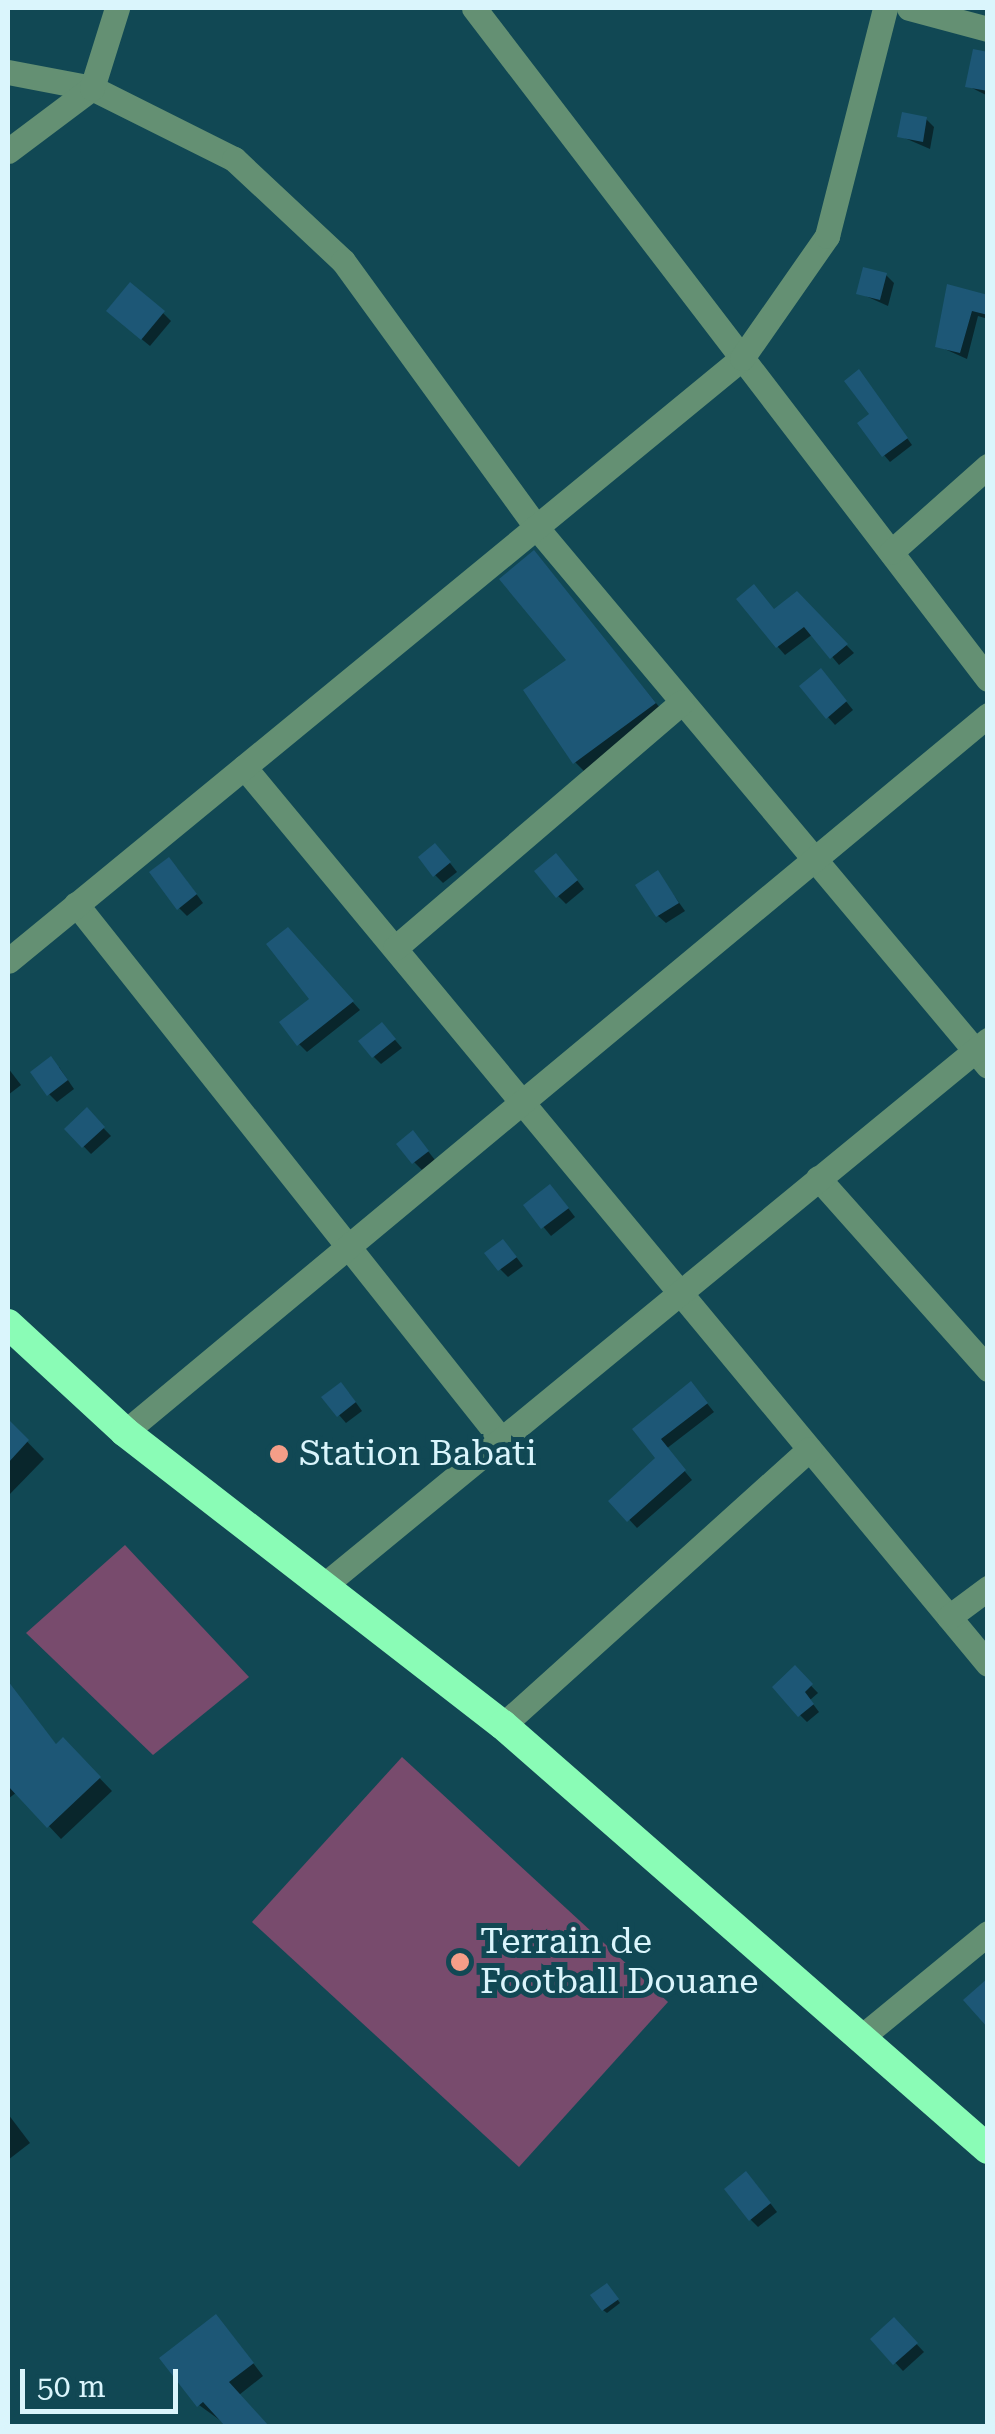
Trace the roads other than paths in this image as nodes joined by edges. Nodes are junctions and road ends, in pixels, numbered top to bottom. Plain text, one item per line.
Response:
1 (118, 8) edge
2 (474, 8) edge
3 (885, 8) edge
4 (908, 8) edge
5 (988, 29) edge
6 (8, 72) edge
7 (92, 88) junction
8 (8, 151) edge
9 (742, 358) junction
10 (988, 466) edge
11 (536, 527) junction
12 (890, 552) junction
13 (988, 679) edge
14 (682, 702) junction
15 (988, 715) edge
16 (244, 766) junction
17 (814, 859) junction
18 (76, 904) junction
19 (394, 948) junction
20 (8, 961) edge
21 (983, 1052) edge
22 (521, 1101) junction
23 (818, 1178) junction
24 (347, 1246) junction
25 (680, 1292) junction
26 (8, 1324) edge
27 (988, 1369) edge
28 (124, 1432) junction
29 (501, 1440) junction
30 (809, 1448) junction
31 (322, 1587) junction
32 (988, 1588) edge
33 (949, 1617) junction
34 (988, 1664) edge
35 (502, 1726) junction
36 (988, 1933) edge
37 (859, 2039) junction
38 (988, 2149) edge

1 - 7 street
2 - 9 street
3 - 9 street
4 - 5 street
6 - 7 street
7 - 8 street
7 - 11 street
9 - 11 street
9 - 12 street
10 - 12 street
11 - 14 street
11 - 16 street
12 - 13 street
14 - 17 street
14 - 19 street
15 - 17 street
16 - 18 street
16 - 19 street
17 - 21 street
17 - 22 street
18 - 20 street
18 - 24 street
19 - 22 street
21 - 23 street
22 - 24 street
22 - 25 street
23 - 25 street
23 - 27 street
24 - 28 street
24 - 29 street
25 - 29 street
25 - 30 street
26 - 28 highway
28 - 31 highway
29 - 31 street
30 - 33 street
30 - 35 street
31 - 35 highway
32 - 33 street
33 - 34 street
35 - 37 highway
36 - 37 street
37 - 38 highway

